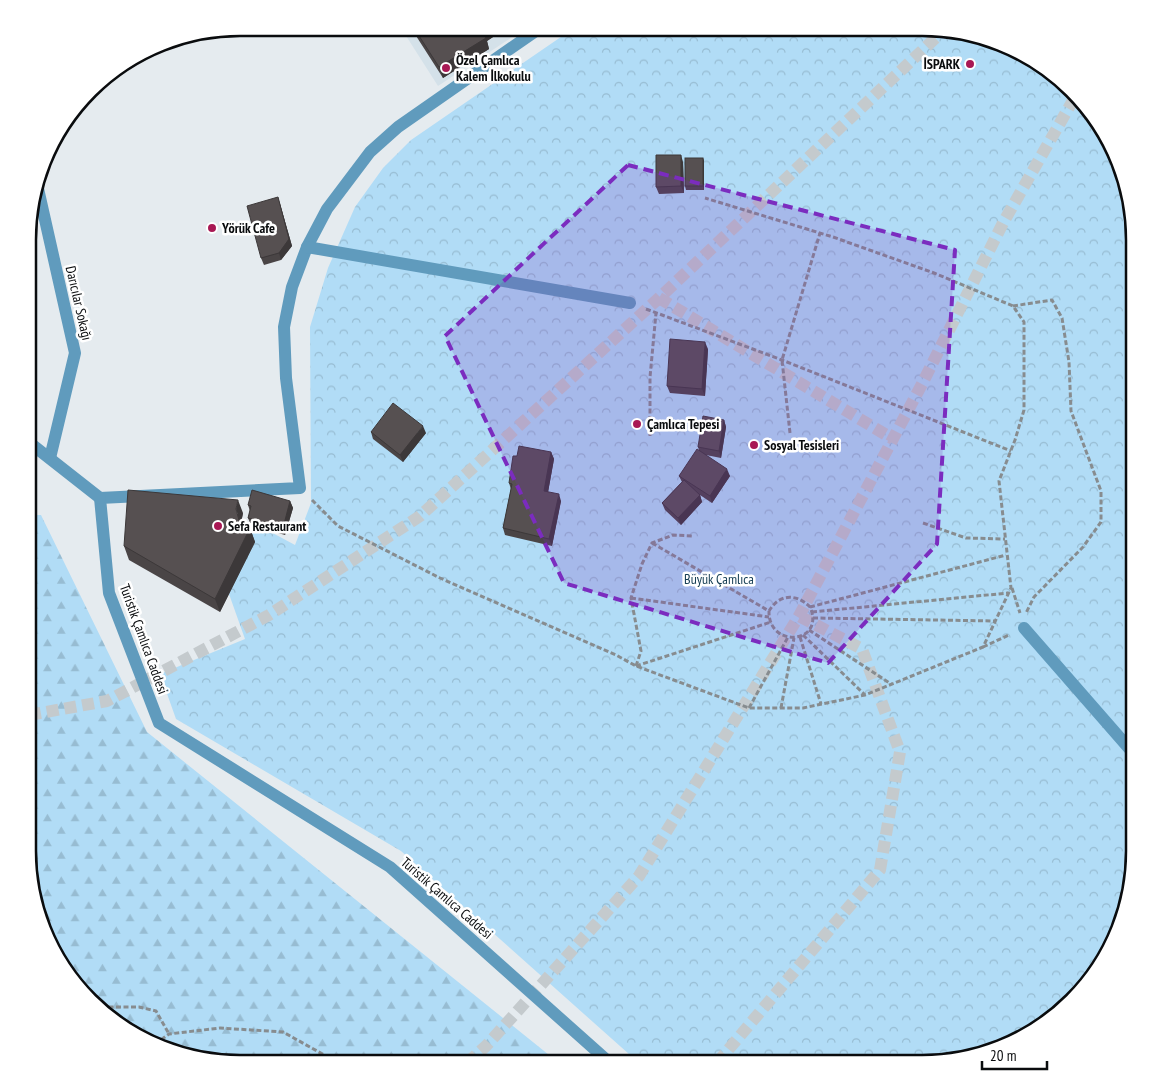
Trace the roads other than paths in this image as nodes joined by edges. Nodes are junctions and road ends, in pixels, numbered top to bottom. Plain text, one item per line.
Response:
1 (528, 36) edge
2 (40, 199) edge
3 (307, 246) junction
4 (630, 303) road end
5 (36, 447) edge
6 (50, 458) junction
7 (100, 498) junction
8 (1024, 628) road end
9 (1126, 745) edge
10 (601, 1055) edge

1 - 3 street
2 - 6 street, Darıcılar Sokağı
3 - 4 street
3 - 7 street
5 - 6 street
6 - 7 street
7 - 10 street, Turistik Çamlıca Caddesi
8 - 9 street

